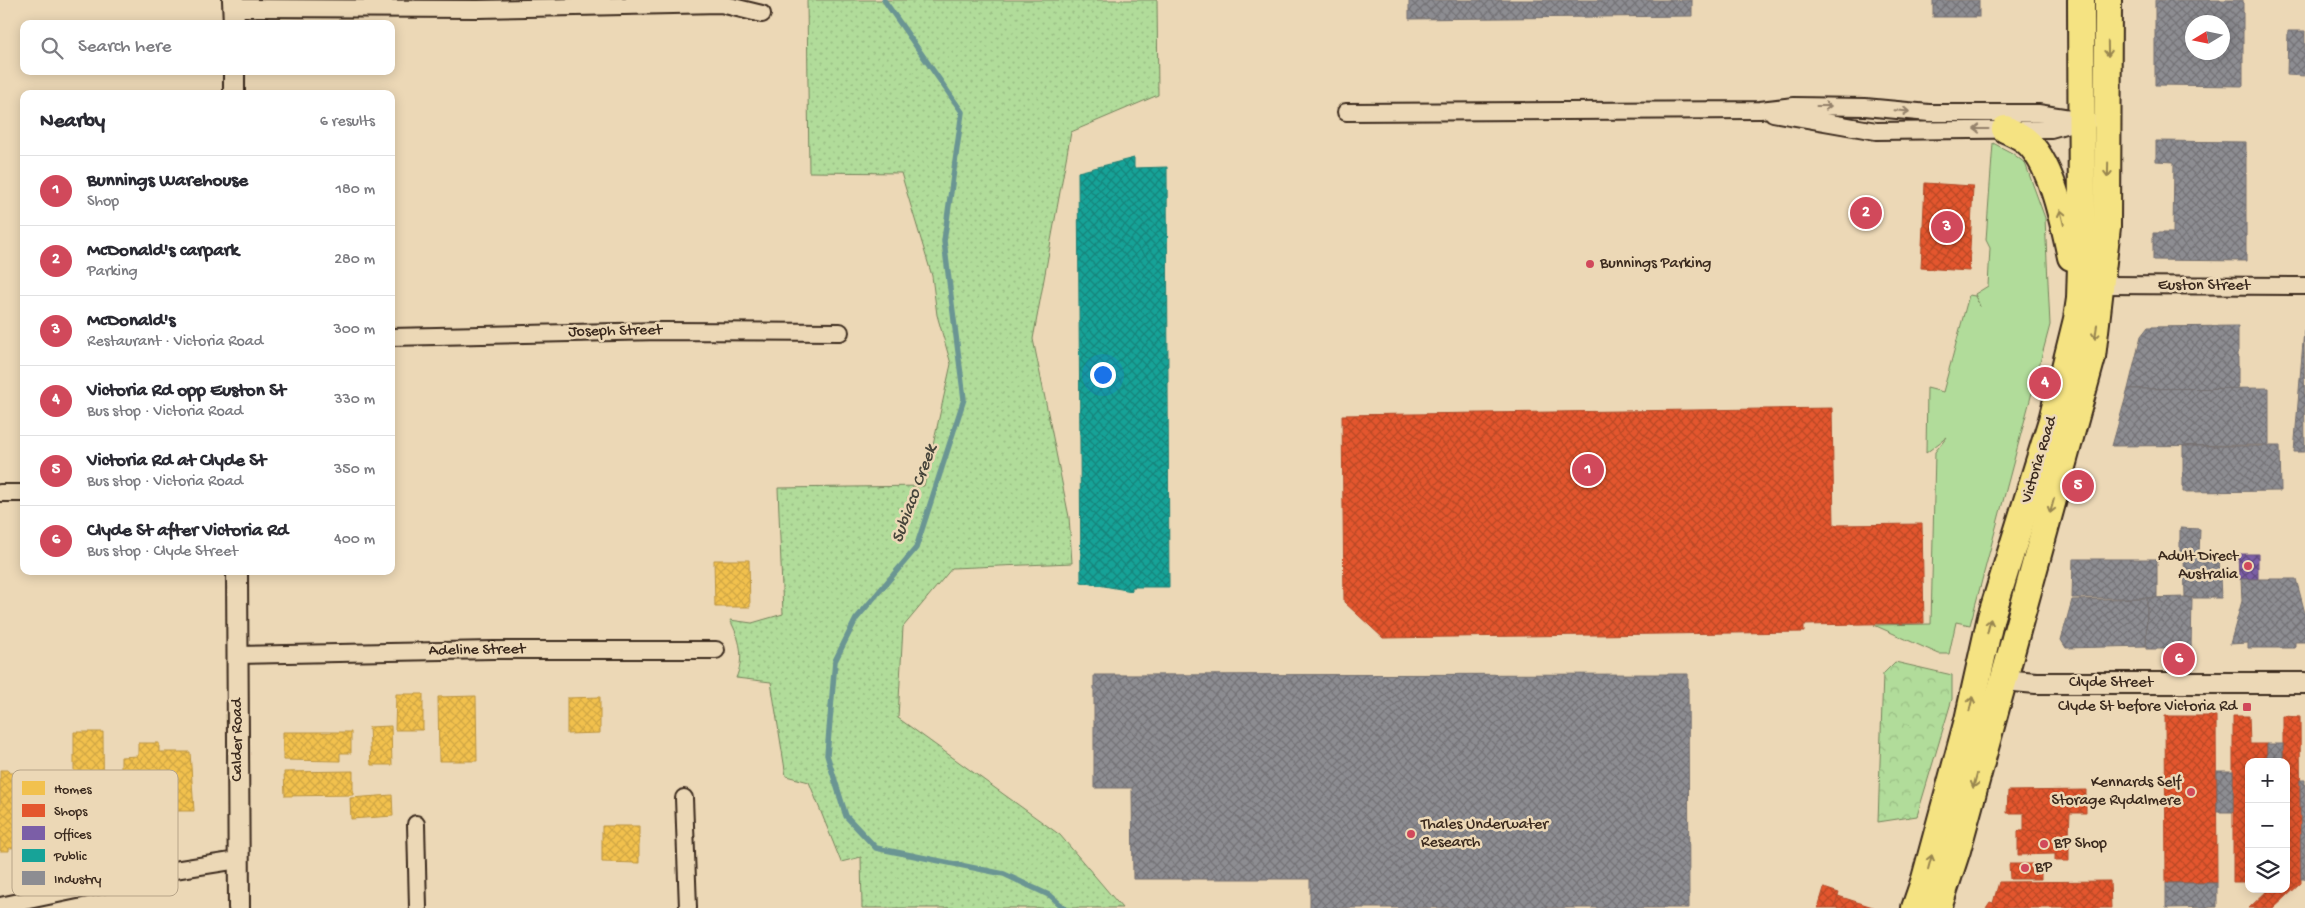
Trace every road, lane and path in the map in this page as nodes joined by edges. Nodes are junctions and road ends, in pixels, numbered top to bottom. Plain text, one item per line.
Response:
1 (2081, 0) edge
2 (2108, 0) edge
3 (541, 4) edge
4 (233, 11) edge
5 (762, 14) dead end
6 (234, 75) edge
7 (234, 90) edge
8 (1760, 110) junction
9 (1346, 112) dead end
10 (2081, 121) junction
11 (2109, 121) junction
12 (2005, 129) junction
13 (2102, 285) junction
14 (2305, 286) edge
15 (2080, 299) junction
16 (840, 332) dead end
17 (395, 337) edge
18 (0, 493) edge
19 (20, 493) edge
20 (237, 575) edge
21 (716, 650) dead end
22 (238, 655) junction
23 (1978, 674) junction
24 (2003, 680) junction
25 (2305, 683) edge
26 (684, 798) dead end
27 (416, 824) dead end
28 (238, 860) junction
29 (178, 869) edge
30 (47, 896) edge
31 (0, 906) edge
32 (239, 908) edge
33 (418, 908) edge
34 (688, 908) edge
35 (1915, 908) edge
36 (1938, 908) edge

1 - 10 highway, Victoria Road
2 -> 11 highway, Victoria Road
3 - 4 street
3 - 5 street
6 - 7 street
8 - 9 street
8 -> 10 street
12 -> 8 street
10 - 11 street
10 - 12 street
10 - 15 highway, Victoria Road
11 -> 13 highway, Victoria Road
15 -> 12 highway
13 - 14 street, Euston Street
13 -> 24 highway, Victoria Road
23 -> 15 highway, Victoria Road
16 - 17 street, Joseph Street
18 - 19 street
20 - 22 street, Calder Road
21 - 22 street, Adeline Street
22 - 28 street, Calder Road
23 - 24 highway, Clyde Street
35 -> 23 highway, Victoria Road
24 - 25 street, Clyde Street
24 -> 36 highway, Victoria Road
26 - 34 street
27 - 33 street
28 - 29 street
28 - 32 street, Calder Road
30 - 31 street

